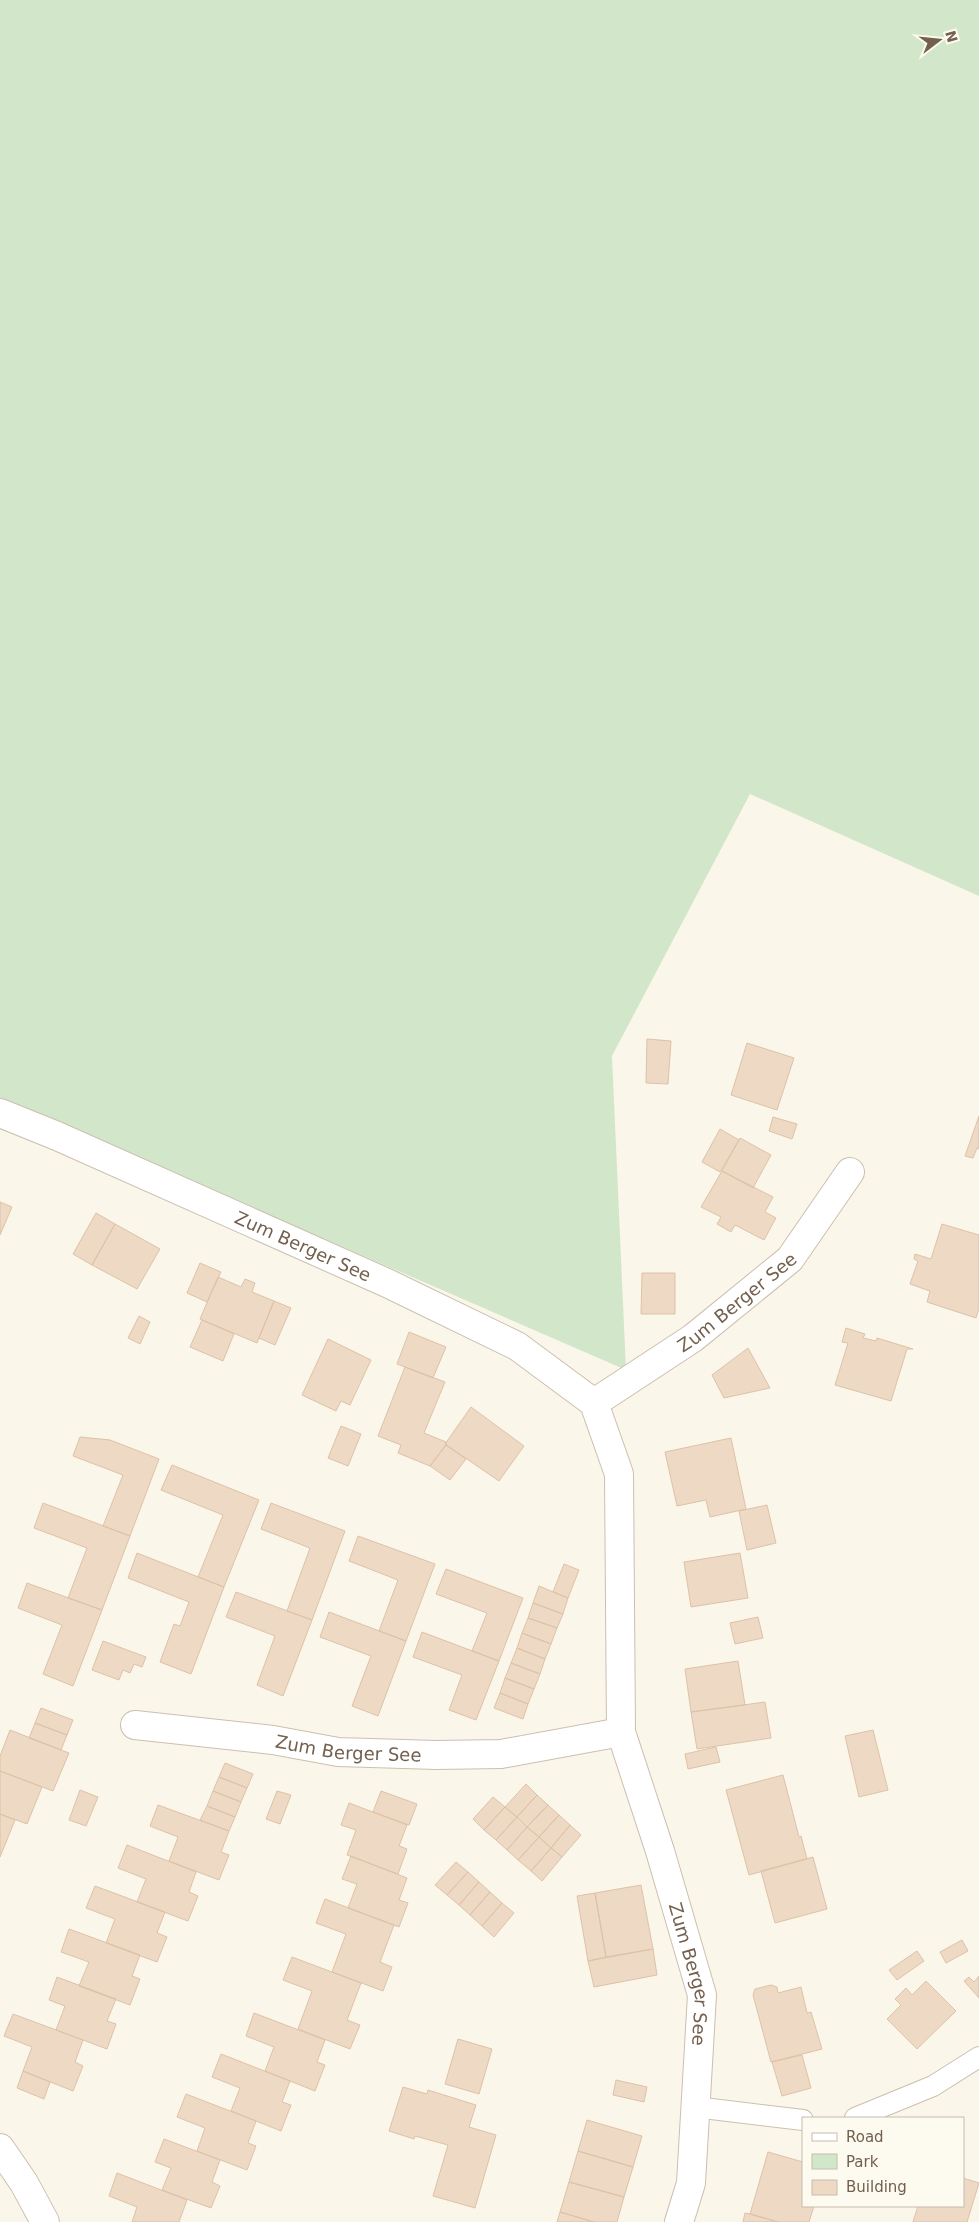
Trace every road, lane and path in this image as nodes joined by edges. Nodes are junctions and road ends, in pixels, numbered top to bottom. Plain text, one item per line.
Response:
1 (0, 1113) edge
2 (850, 1172) dead end
3 (594, 1403) junction
4 (135, 1725) dead end
5 (621, 1732) junction
6 (979, 2057) edge
7 (695, 2107) junction
8 (856, 2117) edge
9 (802, 2120) edge
10 (0, 2148) edge
11 (44, 2222) edge
12 (678, 2222) edge

1 - 3 street, Zum Berger See
2 - 3 street, Zum Berger See
3 - 5 street, Zum Berger See
4 - 5 street, Zum Berger See
5 - 7 street, Zum Berger See
6 - 8 lane
7 - 9 lane
7 - 12 street, Zum Berger See
10 - 11 street

